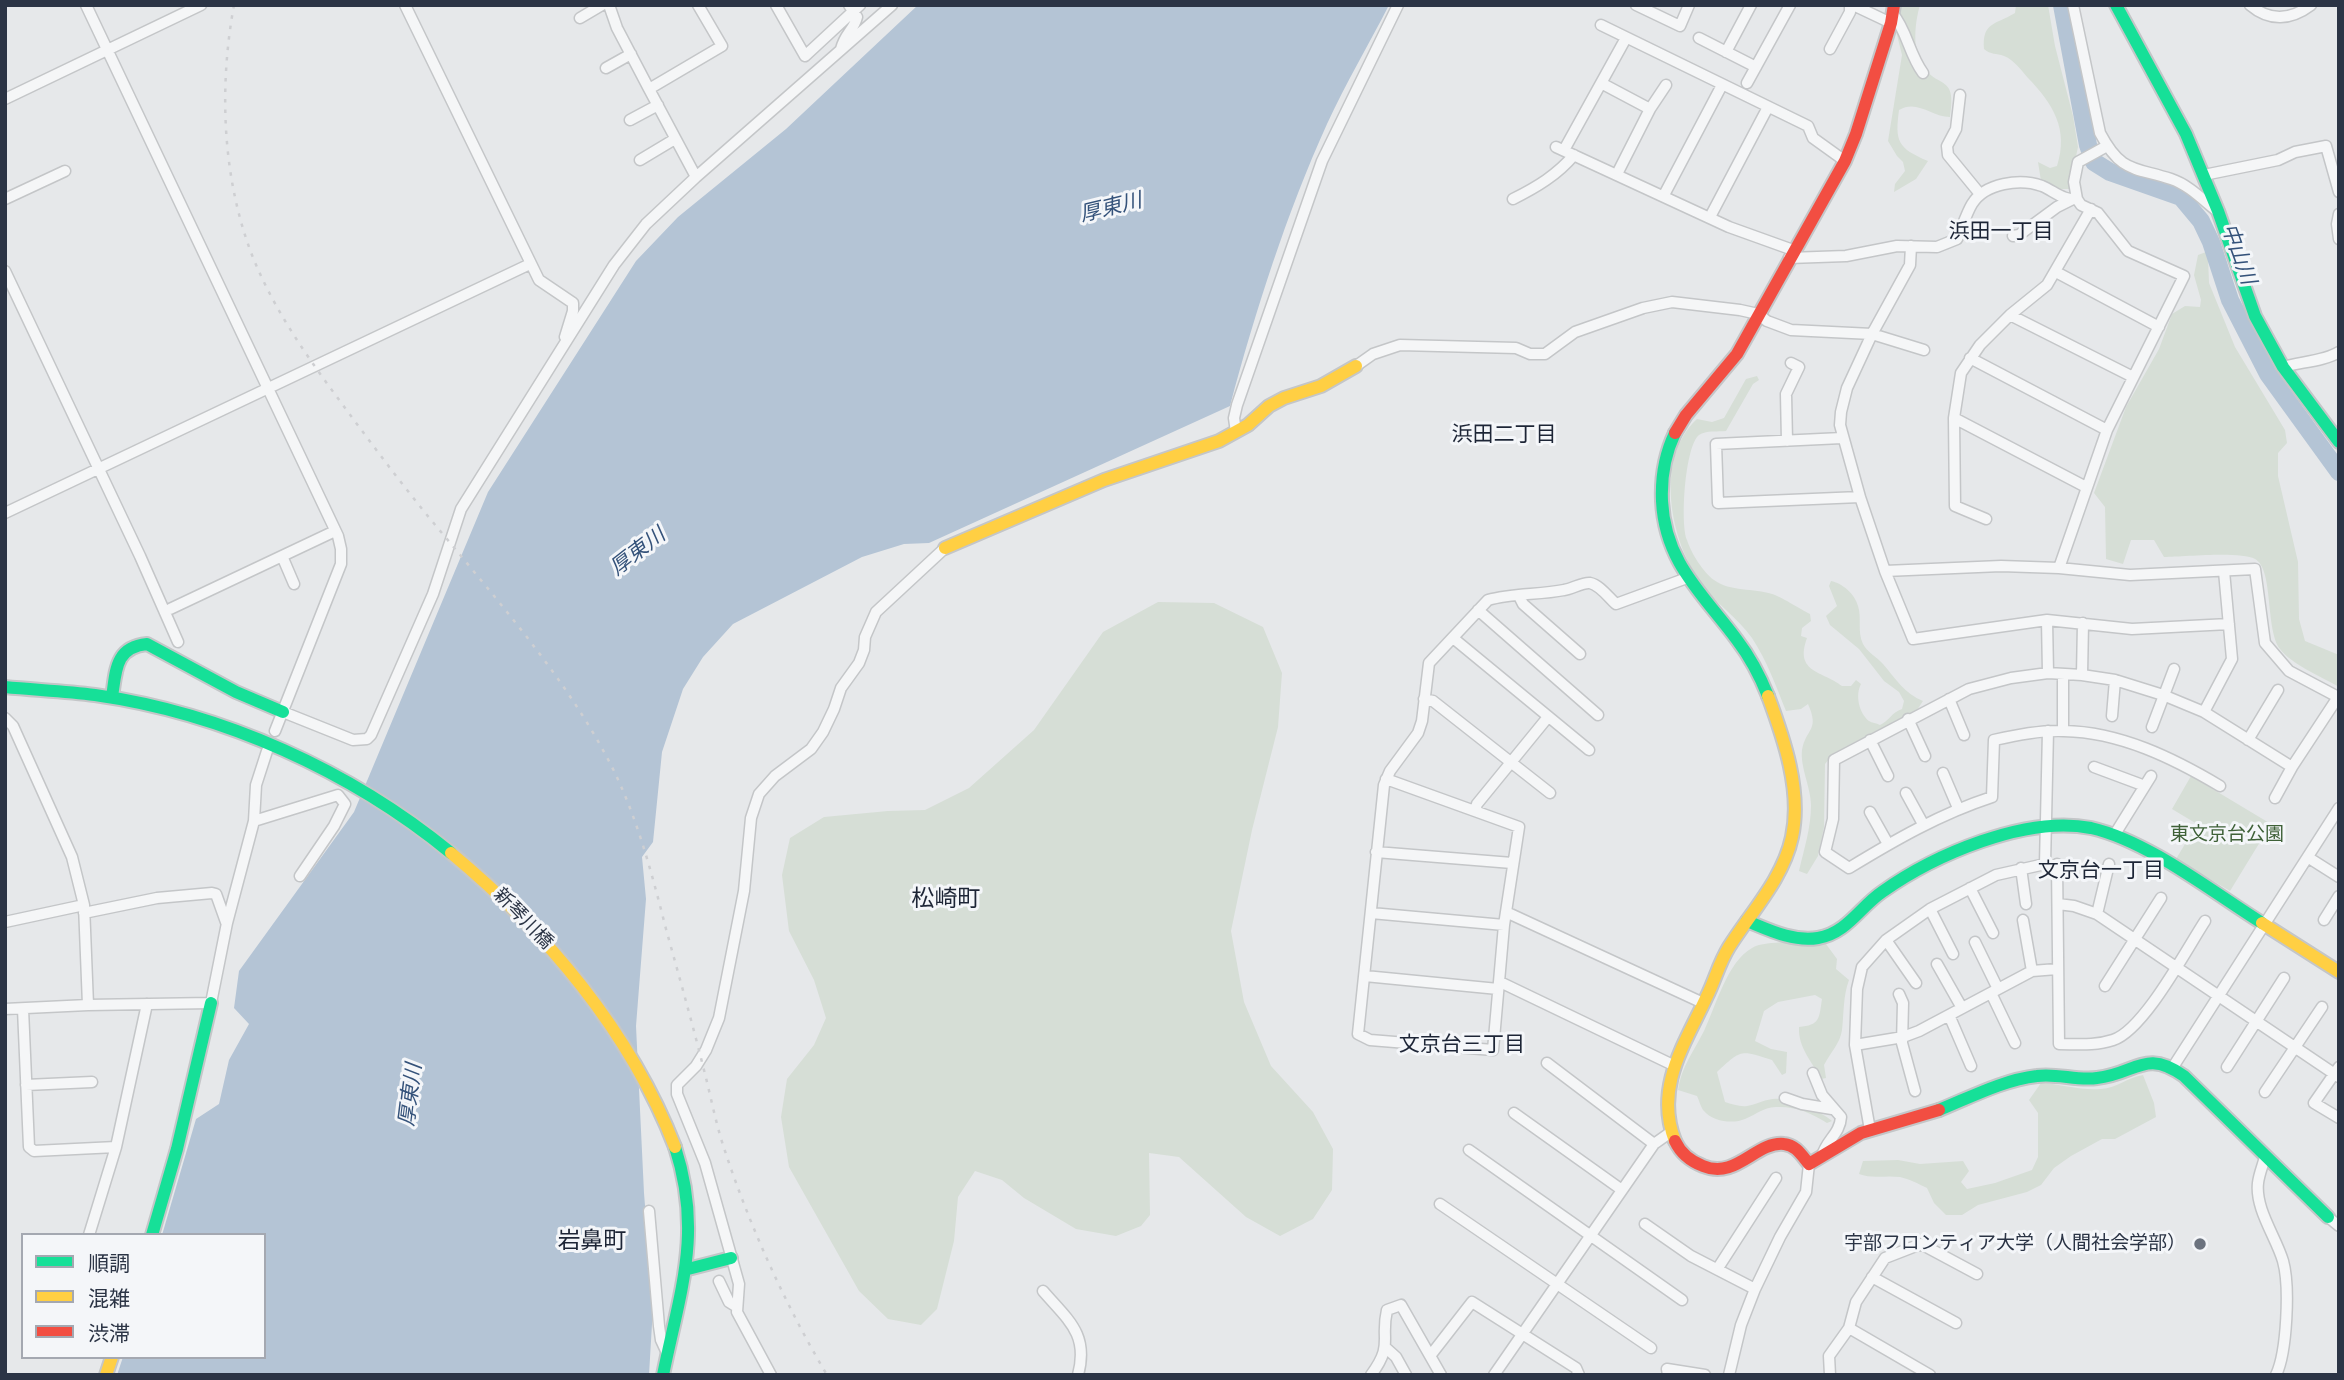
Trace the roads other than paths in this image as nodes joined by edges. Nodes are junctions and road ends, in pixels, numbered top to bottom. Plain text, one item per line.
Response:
1 (86, 5) edge
2 (405, 5) edge
3 (602, 5) edge
4 (609, 5) edge
5 (698, 5) edge
6 (776, 5) edge
7 (892, 5) edge
8 (1398, 5) edge
9 (1636, 5) edge
10 (1689, 5) edge
11 (1751, 5) edge
12 (1790, 5) edge
13 (1852, 5) edge
14 (2073, 5) edge
15 (2116, 5) edge
16 (2250, 5) edge
17 (2311, 5) edge
18 (199, 6) edge
19 (854, 8) edge
20 (1893, 14) edge
21 (580, 18) dead end
22 (1601, 25) dead end
23 (1626, 38) junction
24 (1699, 38) dead end
25 (1830, 49) dead end
26 (108, 51) junction
27 (840, 51) junction
28 (1726, 52) junction
29 (631, 54) junction
30 (1756, 67) junction
31 (606, 68) dead end
32 (1923, 73) dead end
33 (1601, 83) junction
34 (1747, 83) dead end
35 (1666, 85) dead end
36 (1722, 86) junction
37 (649, 89) junction
38 (1960, 95) dead end
39 (5, 99) edge
40 (658, 106) junction
41 (1768, 107) junction
42 (1650, 109) junction
43 (630, 120) dead end
44 (676, 139) junction
45 (2102, 148) junction
46 (1564, 151) junction
47 (639, 160) dead end
48 (1845, 161) junction
49 (65, 171) dead end
50 (1617, 174) junction
51 (2204, 175) junction
52 (696, 177) junction
53 (2339, 192) edge
54 (1980, 194) junction
55 (1664, 195) junction
56 (5, 199) edge
57 (1513, 199) dead end
58 (2074, 200) junction
59 (2091, 209) junction
60 (2218, 211) junction
61 (2339, 214) edge
62 (1710, 217) junction
63 (2012, 236) dead end
64 (2339, 239) edge
65 (1911, 246) junction
66 (1791, 254) junction
67 (530, 264) junction
68 (5, 271) edge
69 (2056, 272) junction
70 (1758, 314) junction
71 (2010, 316) junction
72 (2159, 327) junction
73 (1872, 334) junction
74 (565, 344) junction
75 (1924, 350) dead end
76 (2339, 352) edge
77 (1970, 358) junction
78 (1791, 363) dead end
79 (1356, 366) joint
80 (2283, 367) junction
81 (2133, 377) junction
82 (268, 389) junction
83 (1954, 418) junction
84 (2107, 430) junction
85 (1236, 432) junction
86 (1842, 438) junction
87 (1787, 440) junction
88 (2339, 442) edge
89 (97, 470) junction
90 (2086, 487) junction
91 (1860, 497) junction
92 (5, 513) edge
93 (1986, 519) dead end
94 (335, 531) junction
95 (945, 548) joint
96 (282, 556) junction
97 (2059, 568) junction
98 (2224, 571) junction
99 (1885, 572) junction
100 (1686, 578) junction
101 (294, 584) dead end
102 (1519, 596) junction
103 (170, 609) dead end
104 (1478, 610) junction
105 (2048, 620) junction
106 (2083, 623) junction
107 (2229, 624) junction
108 (1453, 638) junction
109 (178, 642) dead end
110 (1580, 654) dead end
111 (2174, 668) dead end
112 (2048, 673) junction
113 (2063, 674) junction
114 (2082, 675) junction
115 (2115, 680) junction
116 (5, 687) edge
117 (2278, 690) dead end
118 (2163, 695) junction
119 (112, 697) junction
120 (2338, 697) edge
121 (1424, 699) junction
122 (1949, 699) junction
123 (283, 712) junction
124 (2204, 712) junction
125 (1598, 715) dead end
126 (2112, 716) dead end
127 (1548, 717) junction
128 (5, 718) edge
129 (1909, 719) junction
130 (2152, 727) dead end
131 (275, 731) dead end
132 (2063, 731) junction
133 (2048, 732) junction
134 (1964, 735) dead end
135 (1870, 740) junction
136 (2248, 740) junction
137 (1588, 750) dead end
138 (267, 751) dead end
139 (1925, 756) dead end
140 (1511, 763) junction
141 (2094, 767) dead end
142 (2292, 767) junction
143 (1943, 774) dead end
144 (1888, 776) dead end
145 (2151, 776) dead end
146 (1386, 779) junction
147 (2144, 786) junction
148 (2220, 786) dead end
149 (1550, 793) dead end
150 (1906, 793) dead end
151 (2275, 798) dead end
152 (1958, 808) junction
153 (2339, 808) edge
154 (1475, 811) junction
155 (1870, 812) dead end
156 (254, 821) junction
157 (1923, 824) junction
158 (2047, 825) junction
159 (2115, 834) junction
160 (1888, 844) junction
161 (1376, 852) junction
162 (2309, 858) junction
163 (1512, 863) junction
164 (2057, 864) dead end
165 (2109, 864) dead end
166 (2021, 868) junction
167 (300, 876) dead end
168 (2339, 877) edge
169 (1970, 888) junction
170 (2339, 896) edge
171 (2161, 898) dead end
172 (2026, 904) dead end
173 (2057, 904) junction
174 (84, 909) junction
175 (1930, 909) junction
176 (1506, 912) junction
177 (1371, 913) junction
178 (2097, 914) junction
179 (2023, 920) dead end
180 (2323, 920) dead end
181 (1747, 921) junction
182 (2204, 921) dead end
183 (5, 922) edge
184 (227, 923) junction
185 (1504, 925) junction
186 (2266, 925) junction
187 (1993, 933) dead end
188 (2135, 939) junction
189 (1886, 940) junction
190 (1975, 942) dead end
191 (1953, 954) dead end
192 (1937, 964) dead end
193 (2176, 966) junction
194 (2057, 969) junction
195 (2032, 971) junction
196 (2339, 972) edge
197 (1365, 976) junction
198 (2284, 978) dead end
199 (1916, 983) dead end
200 (1499, 985) junction
201 (2105, 986) dead end
202 (1994, 991) junction
203 (1899, 994) dead end
204 (2219, 996) junction
205 (211, 1003) junction
206 (1703, 1003) junction
207 (147, 1004) junction
208 (88, 1005) junction
209 (2322, 1007) dead end
210 (1962, 1008) junction
211 (23, 1009) junction
212 (5, 1010) edge
213 (1949, 1015) junction
214 (2256, 1022) junction
215 (1903, 1037) junction
216 (2015, 1043) dead end
217 (1855, 1045) junction
218 (2295, 1048) junction
219 (1547, 1063) dead end
220 (1675, 1066) junction
221 (1971, 1066) dead end
222 (2173, 1067) junction
223 (2227, 1067) dead end
224 (1813, 1073) dead end
225 (2337, 1073) edge
226 (92, 1082) dead end
227 (26, 1085) junction
228 (1915, 1091) dead end
229 (2265, 1092) dead end
230 (1785, 1098) dead end
231 (1832, 1108) junction
232 (1514, 1113) dead end
233 (2339, 1118) edge
234 (1870, 1130) junction
235 (1671, 1132) junction
236 (1654, 1144) junction
237 (116, 1147) junction
238 (1469, 1150) dead end
239 (1822, 1157) junction
240 (2266, 1157) junction
241 (1809, 1164) junction
242 (1776, 1178) dead end
243 (1622, 1190) junction
244 (1440, 1204) dead end
245 (649, 1211) dead end
246 (2328, 1217) joint
247 (1645, 1223) dead end
248 (2339, 1226) edge
249 (90, 1233) edge
250 (153, 1233) edge
251 (1591, 1235) junction
252 (731, 1258) junction
253 (1718, 1268) junction
254 (688, 1269) junction
255 (1977, 1274) dead end
256 (1872, 1277) junction
257 (719, 1281) dead end
258 (1558, 1283) junction
259 (1755, 1289) junction
260 (1043, 1291) dead end
261 (1682, 1300) dead end
262 (737, 1307) junction
263 (1956, 1323) dead end
264 (1849, 1328) junction
265 (1522, 1334) junction
266 (1386, 1348) junction
267 (1651, 1348) dead end
268 (667, 1353) junction
269 (1430, 1356) junction
270 (663, 1375) edge
271 (771, 1375) edge
272 (1078, 1375) edge
273 (1371, 1375) edge
274 (1406, 1375) edge
275 (1441, 1375) edge
276 (1494, 1375) edge
277 (1579, 1375) edge
278 (1668, 1375) edge
279 (1705, 1375) edge
280 (1729, 1375) edge
281 (1830, 1375) edge
282 (1930, 1375) edge
283 (2276, 1375) edge

1 - 26 street
2 - 67 street
3 - 21 street
4 - 29 street
5 - 37 street
6 - 19 street
7 - 27 street
8 - 85 street
9 - 10 street
11 - 28 street
12 - 30 street
13 - 20 street
13 - 25 street
14 - 45 street
15 - 51 street
16 - 17 street
18 - 26 street
19 - 27 street
20 - 32 street
20 - 48 street
22 - 23 street
23 - 33 street
23 - 36 street
24 - 28 street
26 - 39 street
26 - 82 street
27 - 52 street
28 - 30 street
29 - 31 street
29 - 37 street
30 - 34 street
33 - 42 street
33 - 46 street
35 - 42 street
36 - 41 street
36 - 55 street
37 - 40 street
38 - 54 street
40 - 43 street
40 - 44 street
41 - 48 street
41 - 62 street
42 - 50 street
44 - 47 street
44 - 52 street
45 - 58 street
45 - 60 street
46 - 50 street
46 - 57 street
48 - 66 street
49 - 56 street
50 - 55 street
51 - 53 street
51 - 60 street
52 - 74 street
54 - 58 street
54 - 65 street
55 - 62 street
58 - 59 street
58 - 63 street
59 - 69 street
59 - 72 street
60 - 80 street
61 - 64 street
62 - 66 street
65 - 66 street
65 - 73 street
66 - 70 street
67 - 74 street
67 - 82 street
68 - 89 street
69 - 71 street
69 - 72 street
70 - 73 street
70 - 79 street
70 - 100 street
71 - 77 street
71 - 81 street
72 - 81 street
73 - 75 street
73 - 86 street
74 - 123 street
76 - 80 street
77 - 83 street
77 - 84 street
78 - 87 street
79 - 85 street
80 - 88 street
81 - 84 street
82 - 89 street
82 - 94 street
83 - 90 street
83 - 93 street
84 - 90 street
85 - 95 street
86 - 87 street
86 - 91 street
87 - 91 street
89 - 92 street
89 - 109 street
90 - 97 street
91 - 99 street
94 - 96 street
94 - 123 street
95 - 252 street
96 - 101 street
96 - 103 street
97 - 98 street
97 - 99 street
98 - 107 street
98 - 120 street
99 - 105 street
100 - 102 street
100 - 181 street
102 - 104 street
102 - 110 street
104 - 108 street
104 - 125 street
105 - 106 street
105 - 112 street
106 - 107 street
106 - 114 street
107 - 124 street
108 - 121 street
108 - 127 street
111 - 118 street
112 - 113 street
112 - 122 street
113 - 114 street
113 - 132 street
114 - 115 street
115 - 118 street
115 - 126 street
116 - 119 street, 新琴川橋
117 - 136 street
118 - 124 street
118 - 130 street
119 - 123 street
119 - 254 street, 新琴川橋
120 - 142 street
121 - 140 street
121 - 146 street
122 - 129 street
122 - 134 street
123 - 131 street
124 - 136 street
127 - 137 street
127 - 140 street
128 - 174 street
129 - 135 street
129 - 139 street
132 - 133 street
132 - 148 street
133 - 152 street
133 - 158 street
135 - 144 street
135 - 160 street
136 - 142 street
138 - 156 street
140 - 149 street
140 - 154 street
141 - 147 street
142 - 151 street
143 - 152 street
145 - 147 street
146 - 154 street
146 - 161 street
147 - 159 street
150 - 157 street
152 - 157 street
153 - 162 street
154 - 163 street
155 - 160 street
156 - 167 street
156 - 184 street
157 - 160 street
158 - 159 street
158 - 166 street
158 - 181 street
159 - 186 street
161 - 163 street
161 - 177 street
162 - 168 street
162 - 186 street
163 - 176 street
164 - 173 street
165 - 178 street
166 - 169 street
166 - 172 street
169 - 175 street
169 - 187 street
170 - 180 street
171 - 188 street
173 - 178 street
173 - 194 street
174 - 183 street
174 - 184 street
174 - 208 street
175 - 189 street
175 - 191 street
176 - 185 street
176 - 206 street
177 - 185 street
177 - 197 street
178 - 188 street
179 - 195 street
181 - 206 street
182 - 193 street
184 - 205 street
185 - 200 street
186 - 196 street
186 - 204 street
188 - 193 street
188 - 201 street
189 - 199 street
189 - 217 street
190 - 202 street
192 - 210 street
193 - 194 street
193 - 204 street
194 - 195 street
195 - 202 street
197 - 200 street
197 - 200 street
198 - 214 street
200 - 220 street
202 - 210 street
202 - 216 street
203 - 215 street
204 - 214 street
204 - 222 street
205 - 207 street
205 - 250 street
206 - 220 street
207 - 208 street
207 - 237 street
208 - 211 street
209 - 218 street
210 - 213 street
211 - 212 street
211 - 227 street
213 - 215 street
213 - 221 street
214 - 218 street
214 - 223 street
215 - 217 street
215 - 228 street
217 - 234 street
218 - 225 street
218 - 229 street
219 - 236 street
220 - 235 street
222 - 234 street
222 - 240 street
224 - 231 street
225 - 233 street
226 - 227 street
227 - 237 street
230 - 231 street
231 - 239 street
232 - 243 street
234 - 239 street
235 - 236 street
235 - 241 street
236 - 243 street
237 - 249 street
238 - 251 street
239 - 241 street
240 - 246 street
240 - 283 street
241 - 259 street
242 - 253 street
243 - 251 street
244 - 258 street
245 - 268 street
246 - 248 street
247 - 253 street
251 - 258 street
251 - 261 street
252 - 254 street
252 - 262 street
253 - 259 street
254 - 268 street, 新琴川橋
255 - 256 street
256 - 263 street
256 - 264 street
257 - 262 street
258 - 265 street
258 - 267 street
259 - 280 street
260 - 272 street
262 - 271 street
264 - 281 street
264 - 282 street
265 - 269 street
265 - 276 street
265 - 277 street
266 - 269 street
266 - 273 street
266 - 274 street
268 - 270 street, 新琴川橋
269 - 275 street
278 - 279 street

